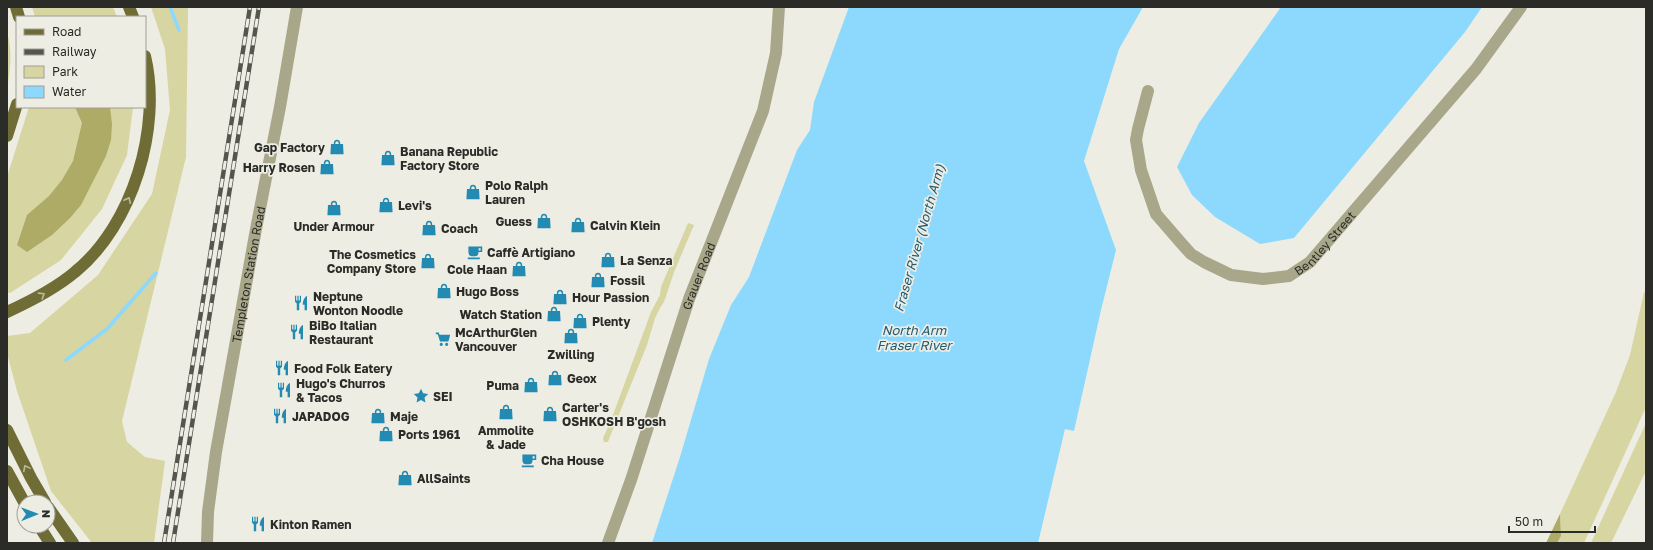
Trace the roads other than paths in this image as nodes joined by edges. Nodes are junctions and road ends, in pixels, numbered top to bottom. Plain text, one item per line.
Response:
1 (296, 7) edge
2 (779, 7) edge
3 (1521, 7) edge
4 (146, 63) edge
5 (1148, 91) dead end
6 (16, 107) edge
7 (7, 136) edge
8 (7, 312) edge
9 (7, 430) edge
10 (7, 471) edge
11 (20, 494) edge
12 (40, 494) edge
13 (56, 519) edge
14 (44, 534) edge
15 (50, 543) edge
16 (72, 543) edge
17 (207, 543) edge
18 (608, 543) edge

1 - 17 street, Templeton Station Road
2 - 18 street, Grauer Road
3 - 5 street, Bentley Street
8 -> 4 main road
6 - 7 main road
12 -> 9 main road
10 - 11 main road
13 - 16 main road
14 - 15 main road

